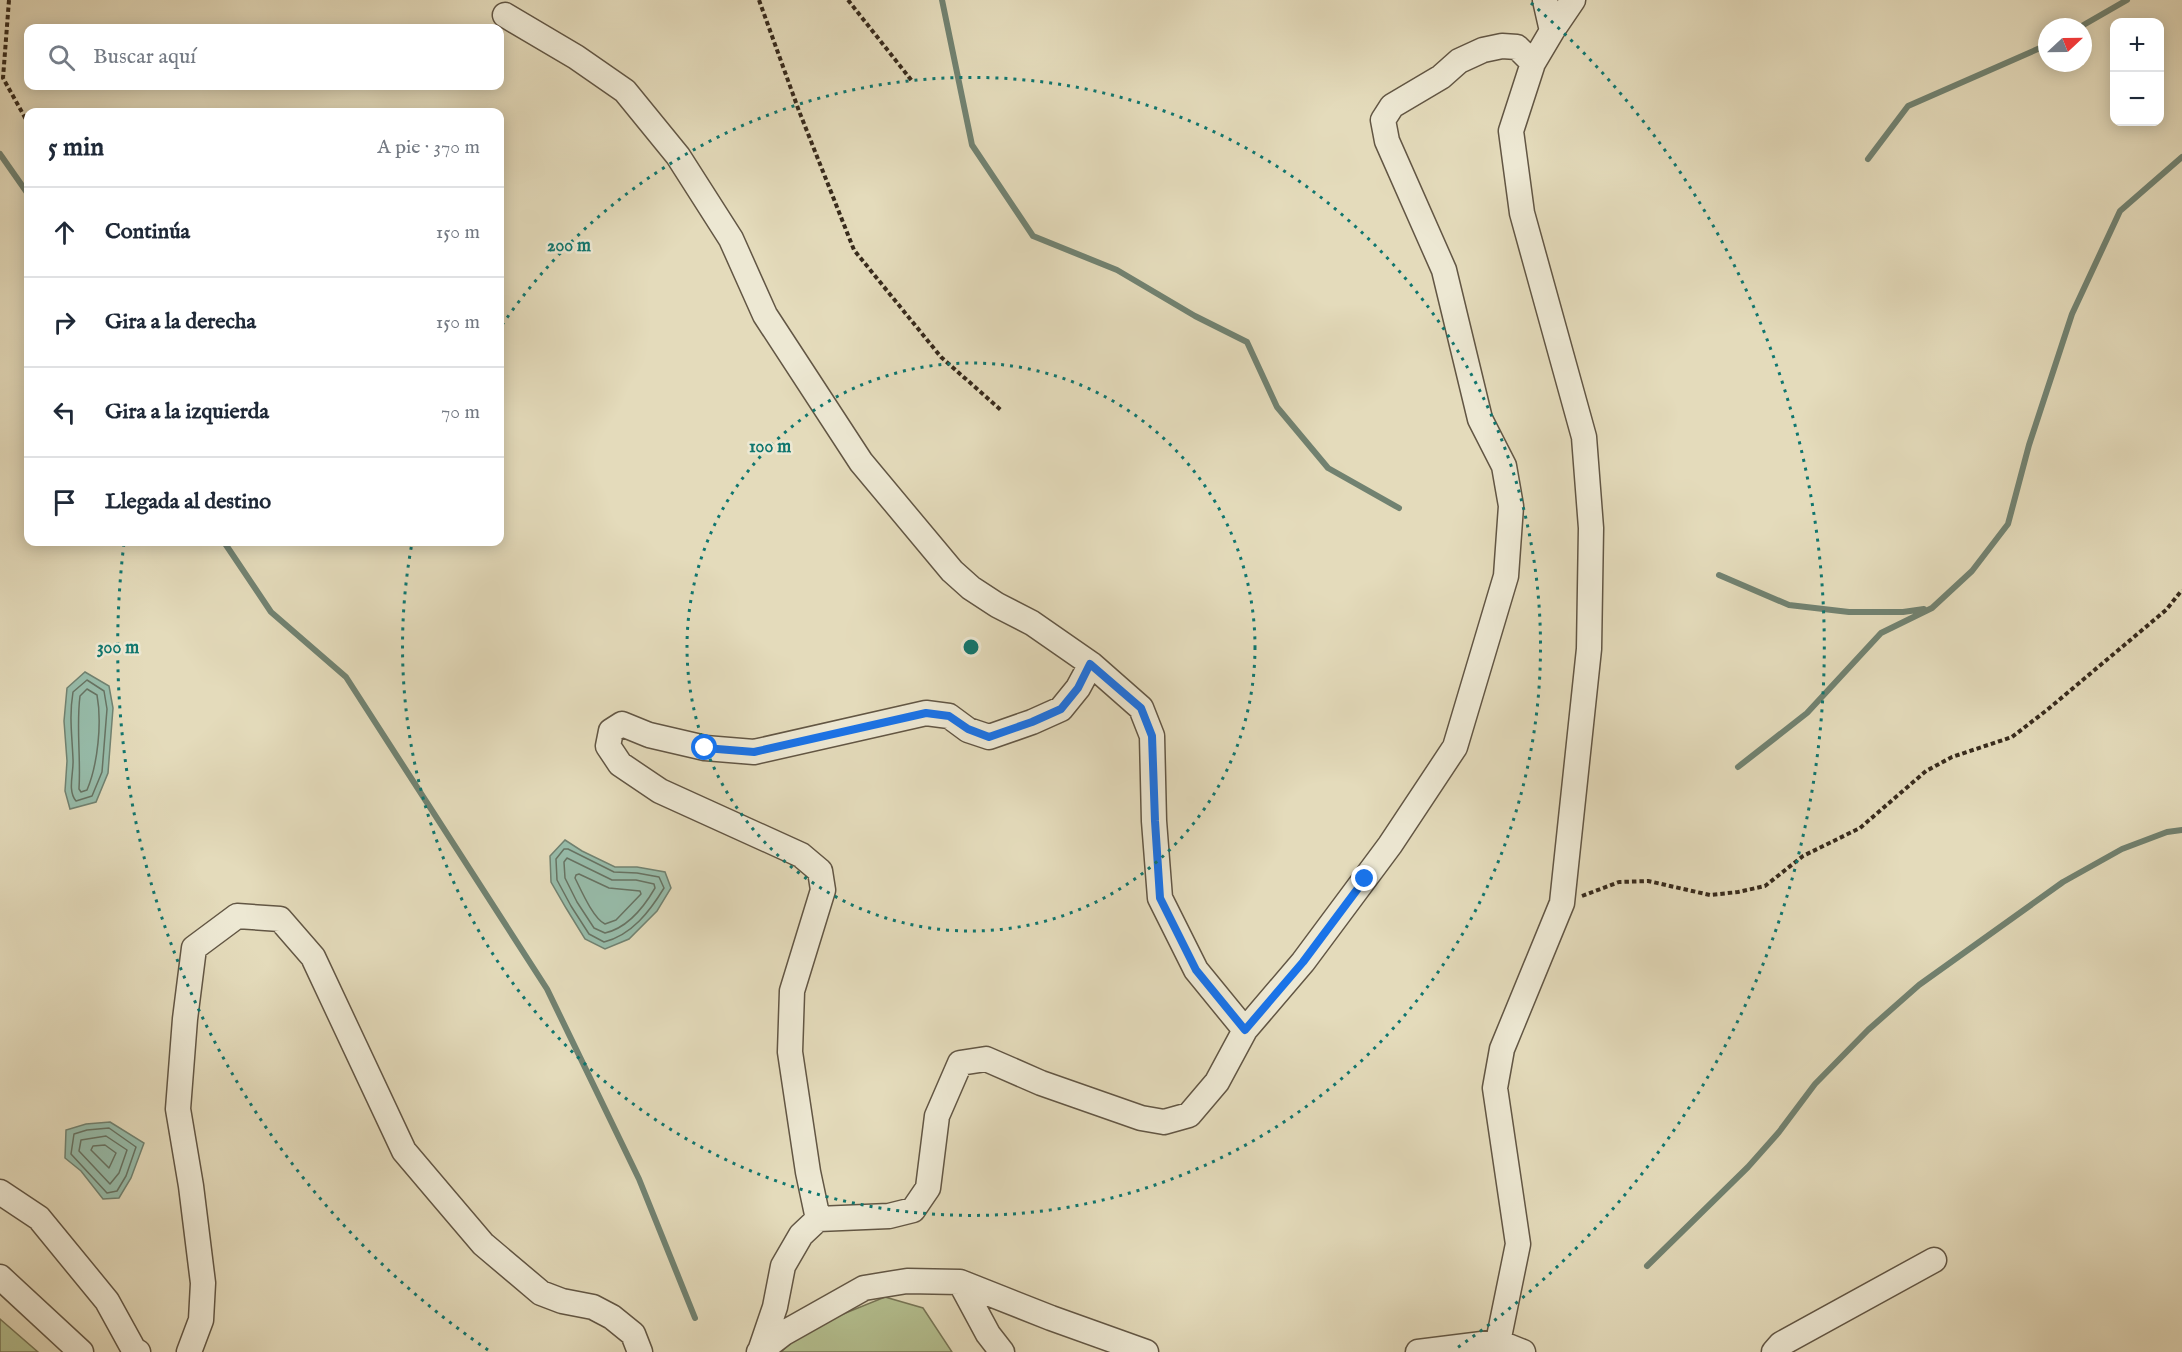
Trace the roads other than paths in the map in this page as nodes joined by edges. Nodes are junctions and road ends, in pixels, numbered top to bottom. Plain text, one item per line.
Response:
1 (1545, 0) edge
2 (1573, 0) edge
3 (504, 15) dead end
4 (1552, 31) junction
5 (1533, 63) junction
6 (1090, 664) junction
7 (1245, 1030) junction
8 (0, 1192) edge
9 (818, 1219) junction
10 (1934, 1260) dead end
11 (0, 1277) edge
12 (960, 1282) junction
13 (1498, 1342) junction
14 (760, 1351) edge
15 (81, 1352) edge
16 (138, 1352) edge
17 (189, 1352) edge
18 (639, 1352) edge
19 (1002, 1352) edge
20 (1146, 1352) edge
21 (1418, 1352) edge
22 (1523, 1352) edge
23 (1774, 1352) edge

1 - 4 street
2 - 4 street
3 - 6 street
4 - 5 street
5 - 7 street
5 - 13 street
6 - 7 street
6 - 9 street
7 - 9 street
8 - 16 street
9 - 14 street
10 - 23 street
11 - 15 street
12 - 14 street
12 - 19 street
12 - 20 street
13 - 21 street
13 - 22 street
17 - 18 street

